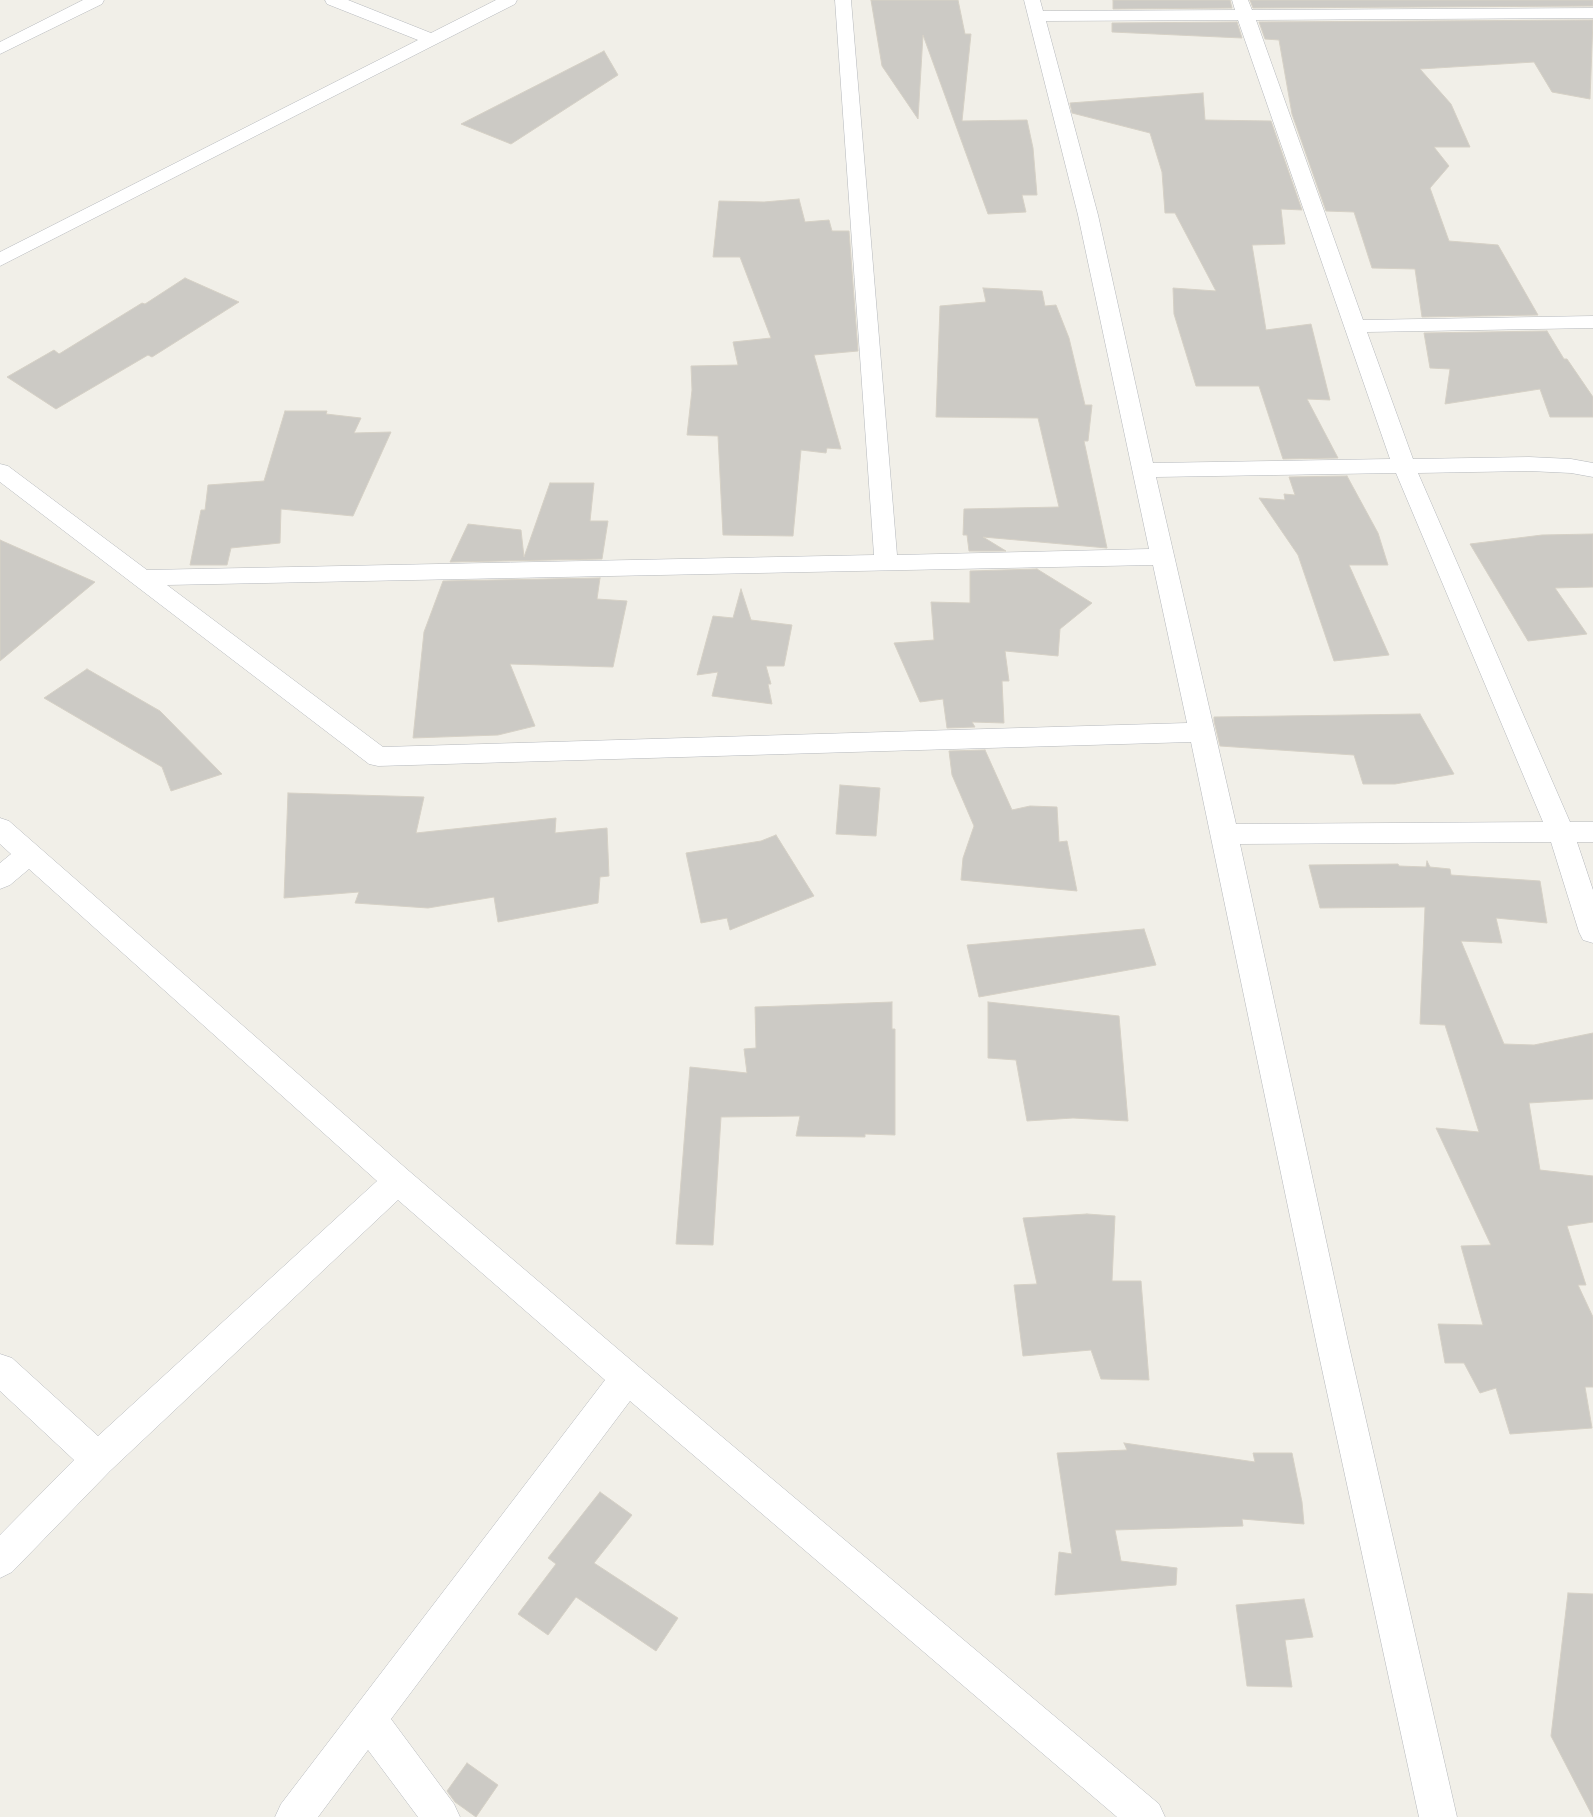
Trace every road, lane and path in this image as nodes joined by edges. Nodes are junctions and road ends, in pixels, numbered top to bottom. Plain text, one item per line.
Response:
1 (96, 0) edge
2 (333, 0) edge
3 (509, 0) edge
4 (843, 0) edge
5 (1242, 7) edge
6 (1034, 8) edge
7 (1593, 13) edge
8 (432, 40) junction
9 (0, 48) edge
10 (0, 260) edge
11 (1593, 322) edge
12 (1354, 326) junction
13 (1404, 466) junction
14 (1143, 470) junction
15 (1593, 470) edge
16 (0, 471) edge
17 (1163, 557) junction
18 (886, 563) junction
19 (142, 578) junction
20 (1202, 732) junction
21 (0, 828) edge
22 (1593, 832) edge
23 (1561, 833) junction
24 (1225, 834) junction
25 (29, 854) junction
26 (0, 878) edge
27 (1593, 932) edge
28 (398, 1181) junction
29 (0, 1369) edge
30 (627, 1378) junction
31 (98, 1459) junction
32 (0, 1560) edge
33 (368, 1719) junction
34 (294, 1817) edge
35 (440, 1817) edge
36 (1146, 1817) edge
37 (1438, 1817) edge

1 - 9 street
2 - 8 street
3 - 8 street
4 - 18 street
5 - 6 street
5 - 7 street
5 - 12 street
6 - 14 street
8 - 10 street
11 - 12 street
12 - 13 street
13 - 14 street
13 - 15 street
13 - 23 street
14 - 17 street
16 - 19 street
17 - 18 street
17 - 20 street
18 - 19 street
19 - 20 street
20 - 24 street
21 - 25 street
22 - 23 street
23 - 24 street
23 - 27 street
24 - 37 street
25 - 26 street
25 - 28 street
28 - 30 street
28 - 31 street
29 - 31 street
30 - 33 street
30 - 36 street
31 - 32 street
33 - 34 street
33 - 35 street

